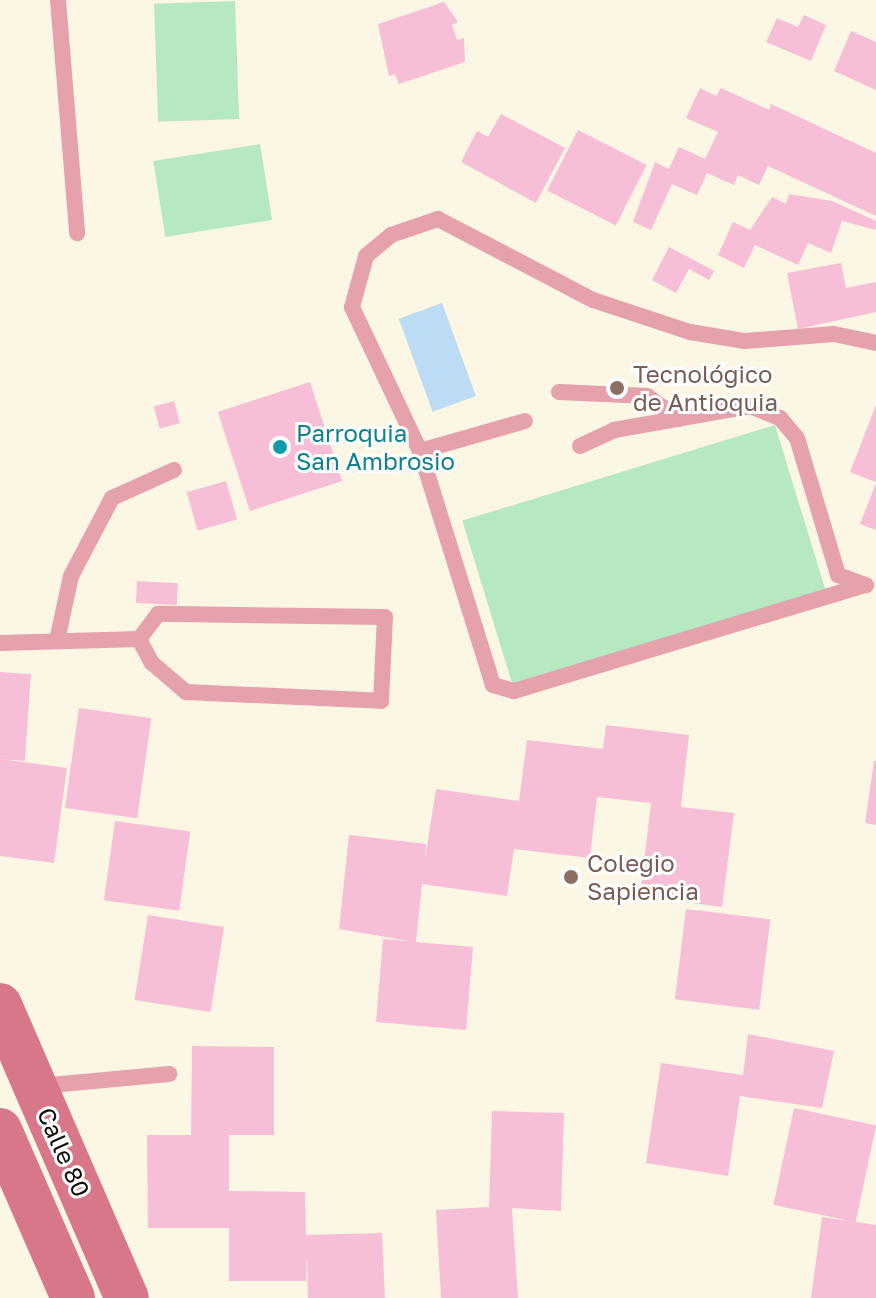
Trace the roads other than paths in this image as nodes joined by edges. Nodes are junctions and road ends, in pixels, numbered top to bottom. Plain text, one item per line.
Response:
1 (58, 0) edge
2 (77, 233) dead end
3 (876, 343) edge
4 (559, 392) dead end
5 (679, 419) junction
6 (525, 421) dead end
7 (580, 446) dead end
8 (420, 451) junction
9 (174, 470) dead end
10 (870, 585) edge
11 (58, 636) junction
12 (139, 639) junction
13 (0, 643) edge
14 (0, 1005) edge
15 (169, 1074) dead end
16 (35, 1086) junction
17 (0, 1130) edge
18 (73, 1298) edge
19 (127, 1298) edge

1 - 2 lane
3 - 8 lane
4 - 5 lane
5 - 7 lane
5 - 10 lane
6 - 8 lane
8 - 10 lane
9 - 11 lane
11 - 12 lane
11 - 13 lane
12 - 12 lane
14 - 16 main road, Calle 80
15 - 16 lane
16 - 19 main road, Calle 80
17 - 18 main road, Calle 80

